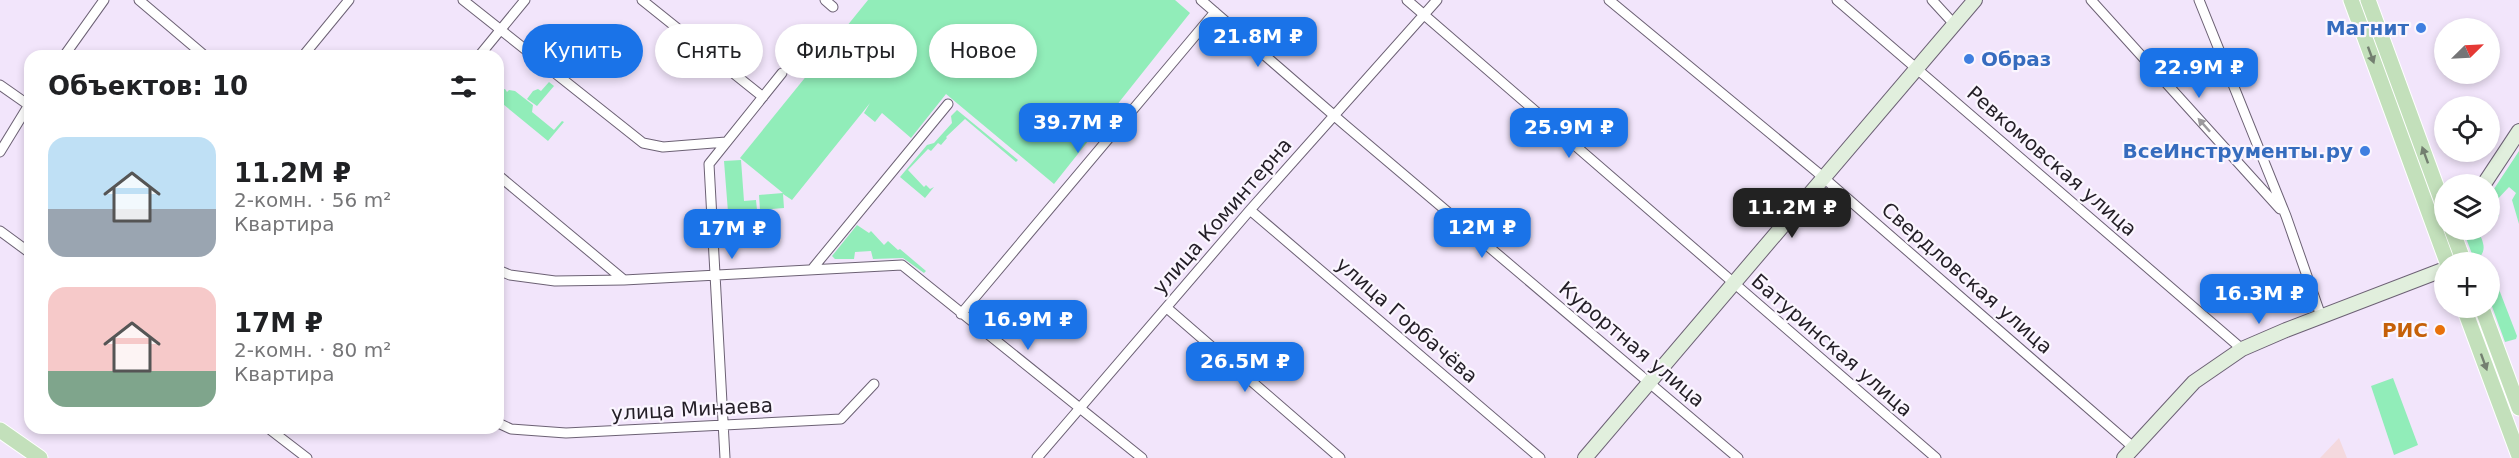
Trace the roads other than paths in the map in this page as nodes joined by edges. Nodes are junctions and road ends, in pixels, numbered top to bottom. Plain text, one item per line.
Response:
1 (104, 0) edge
2 (139, 0) edge
3 (349, 0) edge
4 (463, 0) edge
5 (525, 0) edge
6 (642, 0) edge
7 (825, 0) edge
8 (1201, 0) edge
9 (1407, 0) edge
10 (1437, 0) edge
11 (1610, 0) edge
12 (1837, 0) edge
13 (1932, 0) edge
14 (1975, 0) edge
15 (2091, 0) edge
16 (2199, 0) edge
17 (2351, 0) edge
18 (2368, 0) edge
19 (833, 7) dead end
20 (1215, 12) junction
21 (1424, 15) junction
22 (1954, 24) junction
23 (501, 30) junction
24 (68, 50) edge
25 (198, 50) edge
26 (308, 50) edge
27 (484, 50) edge
28 (1917, 68) junction
29 (778, 78) edge
30 (0, 85) edge
31 (763, 97) junction
32 (24, 101) edge
33 (948, 104) dead end
34 (24, 114) edge
35 (1333, 116) junction
36 (2519, 131) edge
37 (726, 142) junction
38 (707, 144) junction
39 (0, 152) edge
40 (709, 164) junction
41 (2491, 174) edge
42 (1823, 177) junction
43 (504, 180) edge
44 (2434, 180) edge
45 (1250, 210) junction
46 (2286, 216) junction
47 (0, 231) edge
48 (24, 249) edge
49 (2443, 252) edge
50 (813, 268) junction
51 (504, 272) edge
52 (2434, 273) edge
53 (715, 274) junction
54 (624, 280) junction
55 (1732, 284) junction
56 (1167, 308) junction
57 (961, 314) junction
58 (2321, 316) junction
59 (2468, 318) edge
60 (2485, 318) edge
61 (2242, 349) junction
62 (1649, 381) junction
63 (874, 384) dead end
64 (1080, 408) junction
65 (2519, 408) edge
66 (724, 425) junction
67 (504, 426) edge
68 (0, 430) edge
69 (276, 434) edge
70 (2127, 455) edge
71 (2519, 456) edge
72 (40, 458) edge
73 (307, 458) edge
74 (725, 458) edge
75 (1037, 458) edge
76 (1142, 458) edge
77 (1340, 458) edge
78 (1540, 458) edge
79 (1585, 458) edge
80 (1738, 458) edge
81 (1936, 458) edge

1 - 24 street
2 - 25 street
3 - 26 street
4 - 23 street
5 - 23 street
6 - 31 street
7 - 19 street
8 - 20 street, Курортная улица
9 - 21 street, Батуринская улица
10 - 21 street, улица Коминтерна
11 - 42 street, Свердловская улица
12 - 28 street, Ревкомовская улица
13 - 22 street
14 - 22 main road
46 -> 15 street
16 - 46 street
17 -> 49 main road
44 -> 18 main road
20 - 35 street, Курортная улица
20 - 57 street
21 - 35 street, улица Коминтерна
21 - 55 street, Батуринская улица
22 - 28 main road
23 - 27 street
23 - 38 street
28 - 42 main road
28 - 61 street, Ревкомовская улица
29 - 31 street
30 - 32 street
31 - 37 street
33 - 50 street
34 - 39 street
35 - 45 street, улица Коминтерна
35 - 62 street, Курортная улица
36 - 41 main road
37 - 38 street
37 - 40 street
38 - 40 street
40 - 53 street
42 - 55 main road
42 - 70 street, Свердловская улица
43 - 54 street
45 - 56 street, улица Коминтерна
45 - 78 street, улица Горбачёва
46 - 58 street
47 - 48 street
50 - 53 street
50 - 57 street
51 - 54 street
52 - 58 main road
53 - 54 street
53 - 66 street
55 - 62 main road
55 - 81 street, Батуринская улица
56 - 64 street, улица Коминтерна
56 - 77 street
57 - 64 street
58 - 61 main road
59 -> 71 main road
60 - 65 main road
61 - 70 main road
62 - 79 main road
62 - 80 street, Курортная улица
63 - 66 street, улица Минаева
64 - 75 street, улица Коминтерна
64 - 76 street
66 - 67 street, улица Минаева
66 - 74 street
68 - 72 main road
69 - 73 street

